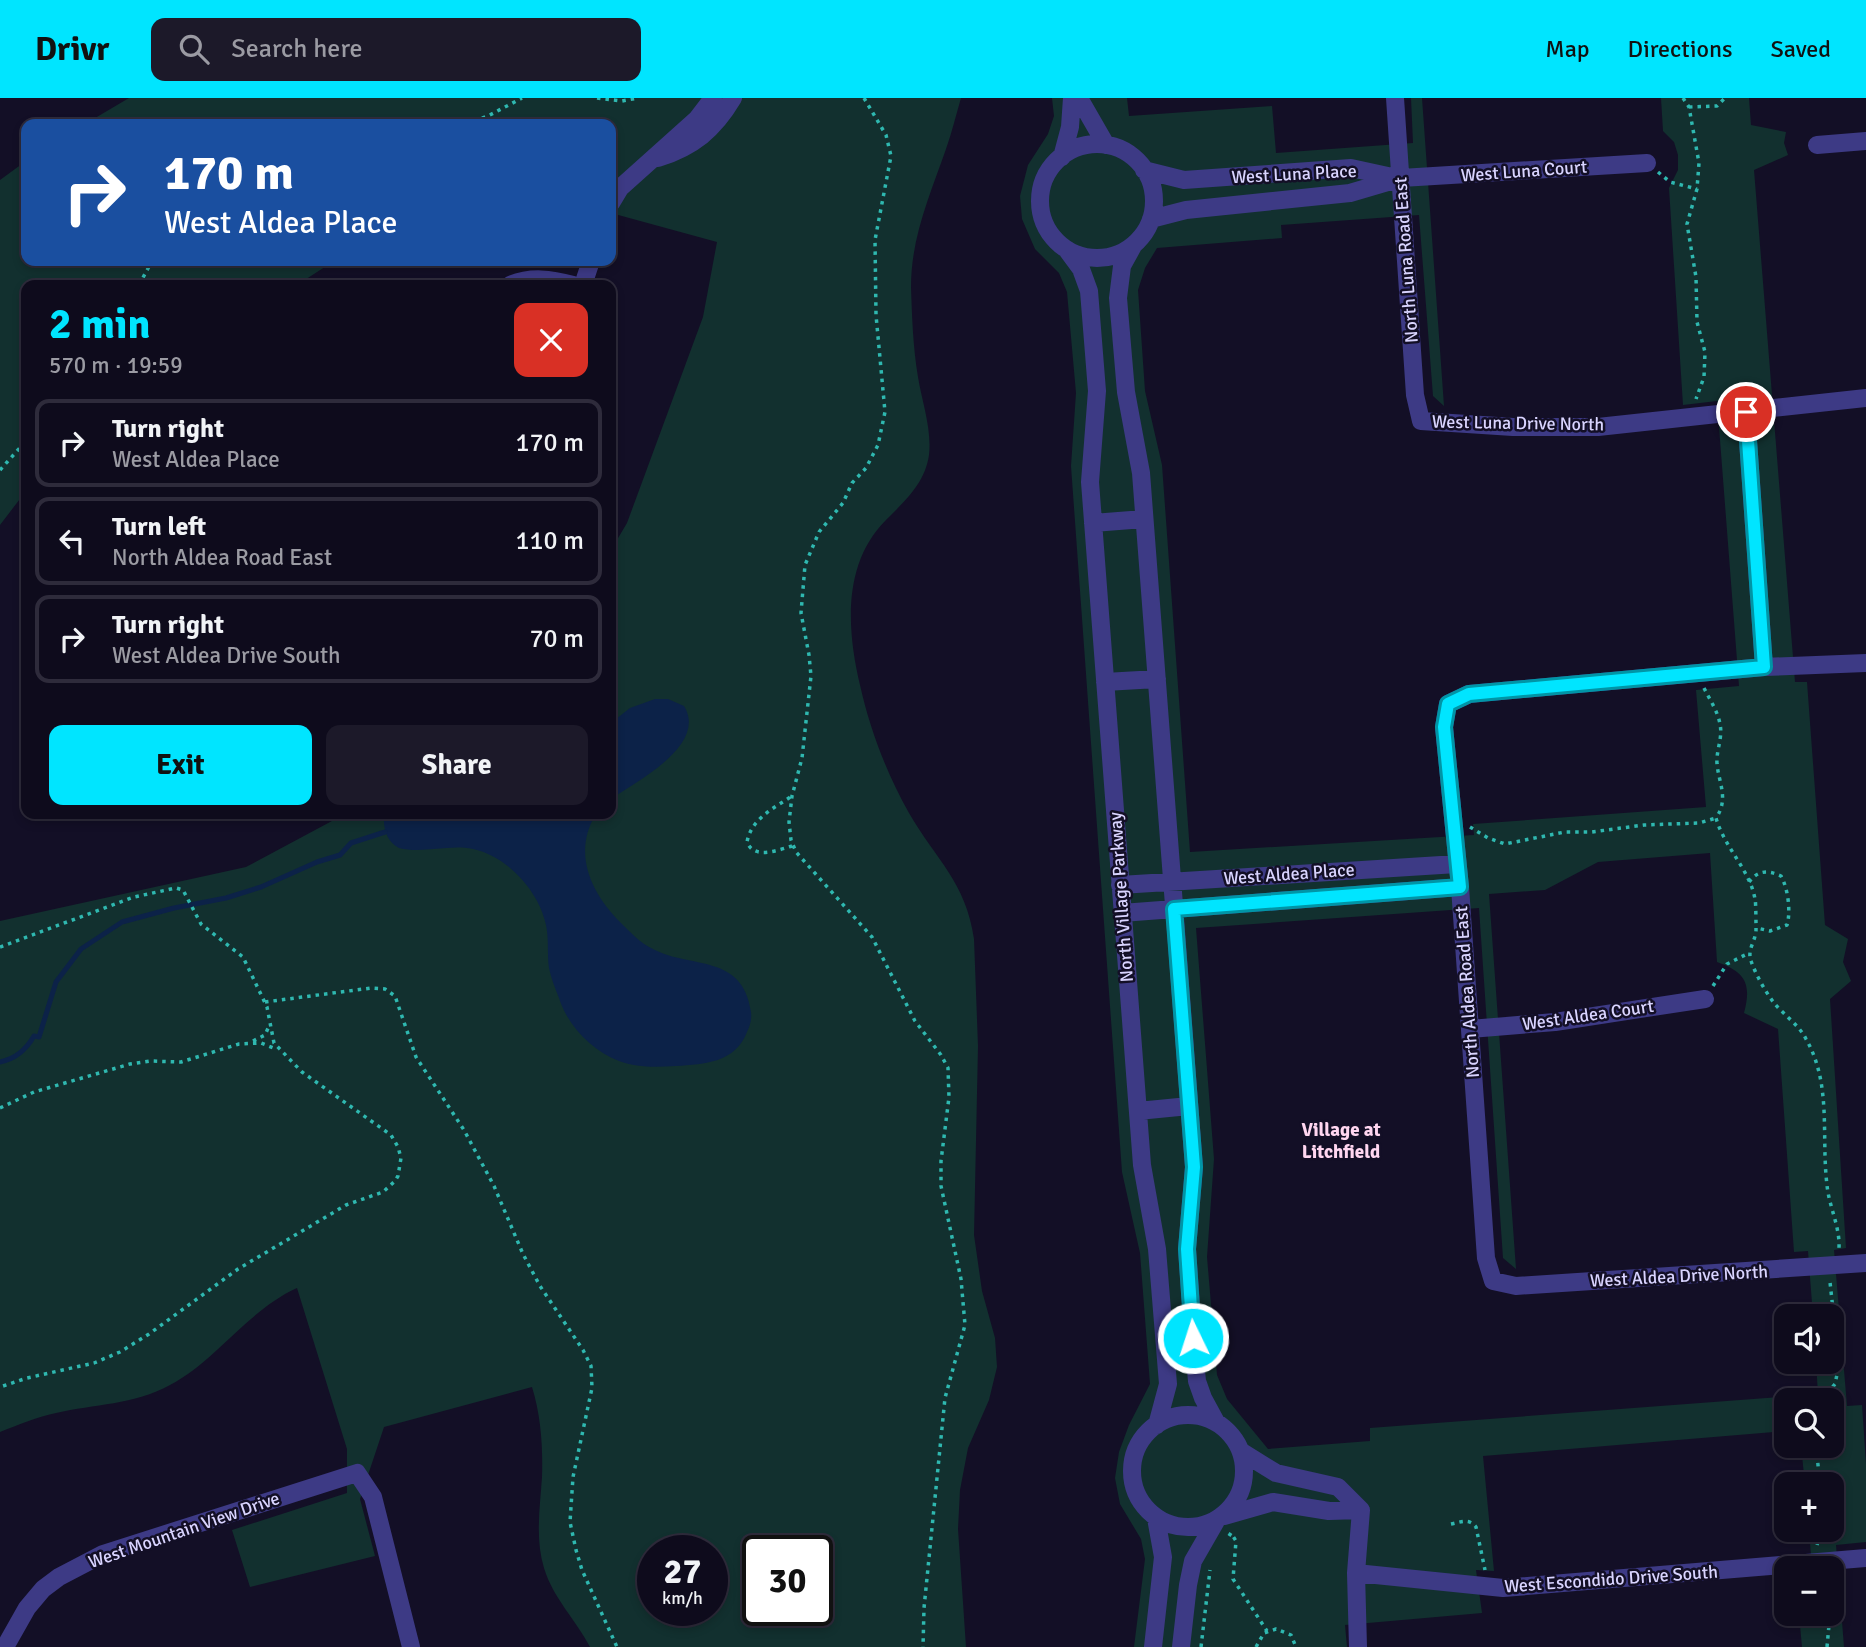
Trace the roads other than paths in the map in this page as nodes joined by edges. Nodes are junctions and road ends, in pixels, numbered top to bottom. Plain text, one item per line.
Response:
1 (713, 98) edge
2 (733, 98) edge
3 (1072, 98) edge
4 (1079, 98) edge
5 (1395, 98) edge
6 (1866, 141) edge
7 (1105, 145) junction
8 (1817, 145) dead end
9 (1062, 156) junction
10 (654, 159) junction
11 (1647, 163) road end
12 (1144, 170) junction
13 (1401, 178) junction
14 (616, 195) edge
15 (1151, 219) junction
16 (1133, 246) junction
17 (1067, 250) junction
18 (525, 280) edge
19 (546, 280) edge
20 (1866, 398) edge
21 (1746, 412) junction
22 (1421, 421) joint
23 (1144, 519) junction
24 (1093, 523) junction
25 (1866, 663) edge
26 (1764, 667) junction
27 (1157, 679) junction
28 (1105, 682) junction
29 (1457, 864) junction
30 (1172, 881) junction
31 (1121, 885) junction
32 (1460, 887) junction
33 (1174, 909) junction
34 (1122, 913) junction
35 (1705, 999) road end
36 (1470, 1029) junction
37 (1189, 1106) junction
38 (1138, 1111) junction
39 (1866, 1263) edge
40 (1493, 1281) joint
41 (1216, 1422) junction
42 (1157, 1424) junction
43 (1242, 1452) junction
44 (1361, 1510) junction
45 (1156, 1518) junction
46 (1220, 1518) junction
47 (1866, 1558) edge
48 (1356, 1573) junction
49 (5, 1647) edge
50 (411, 1647) edge
51 (1153, 1647) edge
52 (1181, 1647) edge
53 (1358, 1647) edge

1 - 10 street
2 - 10 street
3 - 9 street
4 - 7 street
5 - 13 street, North Luna Road East
6 - 8 street
7 - 9 street
7 - 12 street
9 - 17 street
10 - 14 street
11 - 13 street, West Luna Court
12 - 13 street, West Luna Place
12 - 15 street
13 - 15 street, West Luna Place
13 - 22 street, North Luna Road East
15 - 16 street
16 - 17 street
16 - 23 street
17 - 24 street, North Village Parkway
18 - 19 street
20 - 21 street, West Luna Drive North
21 - 22 street, West Luna Drive North
21 - 26 street
23 - 24 street
23 - 27 street
24 - 28 street, North Village Parkway
25 - 26 street
26 - 29 street, North Aldea Road East
27 - 28 street
27 - 30 street
28 - 31 street, North Village Parkway
29 - 30 street, West Aldea Place
29 - 32 street, North Aldea Road East
30 - 31 street, West Aldea Place
30 - 33 street
31 - 34 street, North Village Parkway
32 - 33 street, West Aldea Place
32 - 36 street, North Aldea Road East
33 - 34 street, West Aldea Place
33 - 37 street
34 - 38 street, North Village Parkway
35 - 36 street, West Aldea Court
36 - 40 street, North Aldea Road East
37 - 38 street
37 - 41 street
38 - 42 street, North Village Parkway
39 - 40 street, West Aldea Drive North
41 - 42 street
41 - 43 street
42 - 45 street
43 - 44 street
43 - 46 street
44 - 46 street
44 - 48 street
45 - 46 street
45 - 51 street
46 - 52 street
47 - 48 street, West Escondido Drive South
48 - 53 street
49 - 50 street, West Mountain View Drive

